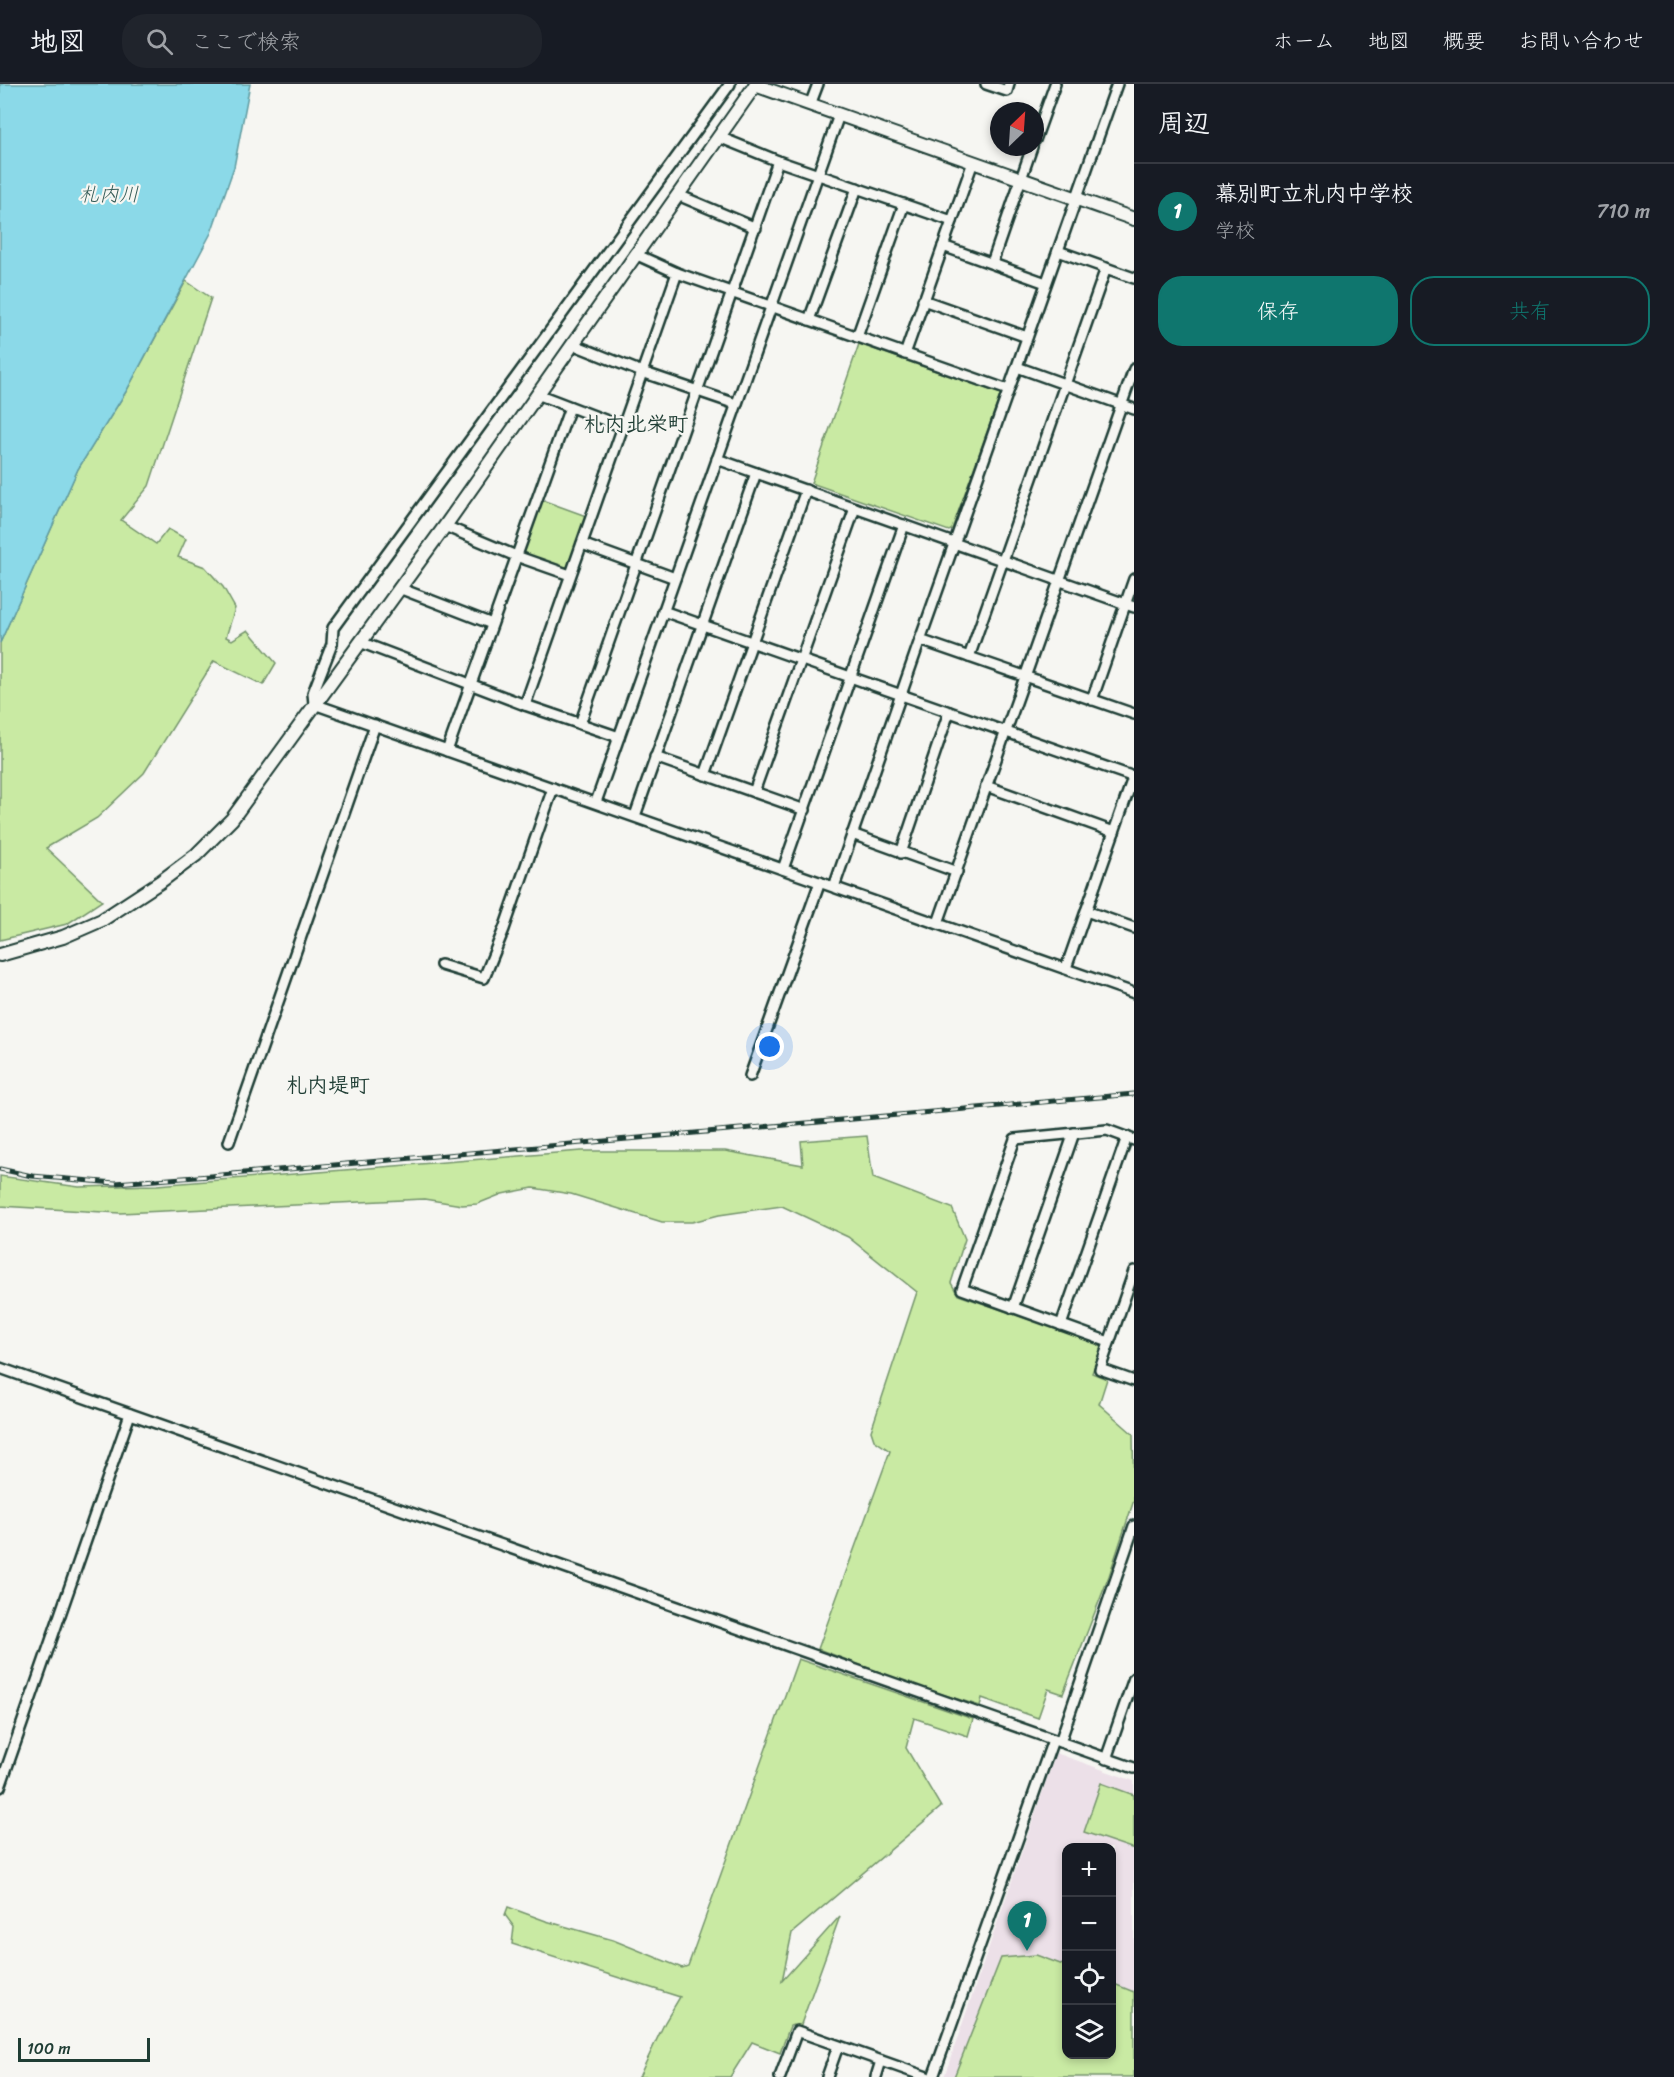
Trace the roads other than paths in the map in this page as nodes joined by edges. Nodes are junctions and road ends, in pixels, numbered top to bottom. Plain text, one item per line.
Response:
1 (730, 84) edge
2 (818, 84) edge
3 (986, 84) edge
4 (1009, 84) edge
5 (1055, 84) edge
6 (1117, 84) edge
7 (756, 85) edge
8 (810, 105) junction
9 (839, 115) junction
10 (1044, 115) edge
11 (719, 138) junction
12 (1029, 156) edge
13 (778, 161) junction
14 (973, 162) junction
15 (817, 175) junction
16 (1021, 179) junction
17 (857, 188) junction
18 (678, 195) junction
19 (1077, 199) junction
20 (904, 204) junction
21 (1133, 215) edge
22 (952, 221) junction
23 (756, 228) junction
24 (943, 246) junction
25 (1058, 251) junction
26 (635, 254) junction
27 (992, 263) junction
28 (1106, 268) junction
29 (677, 273) junction
30 (1134, 278) edge
31 (1046, 283) junction
32 (732, 293) junction
33 (923, 300) junction
34 (771, 307) junction
35 (809, 320) junction
36 (857, 337) junction
37 (1027, 337) junction
38 (572, 344) junction
39 (905, 354) junction
40 (1017, 367) junction
41 (1134, 369) edge
42 (642, 372) junction
43 (1065, 385) junction
44 (1008, 390) junction
45 (697, 392) junction
46 (537, 394) junction
47 (736, 404) junction
48 (1121, 404) junction
49 (570, 407) junction
50 (1134, 409) edge
51 (623, 427) junction
52 (717, 459) junction
53 (756, 472) junction
54 (806, 490) junction
55 (855, 508) junction
56 (904, 525) junction
57 (445, 526) junction
58 (955, 543) junction
59 (582, 544) junction
60 (516, 556) junction
61 (1003, 560) junction
62 (636, 564) junction
63 (570, 575) junction
64 (675, 578) junction
65 (1134, 579) edge
66 (1058, 580) junction
67 (399, 588) junction
68 (1130, 605) edge
69 (663, 611) junction
70 (492, 624) junction
71 (702, 625) junction
72 (920, 640) junction
73 (360, 642) junction
74 (752, 643) junction
75 (969, 657) junction
76 (801, 660) junction
77 (1025, 676) junction
78 (851, 677) junction
79 (470, 685) junction
80 (901, 695) junction
81 (1092, 700) junction
82 (314, 704) junction
83 (525, 705) junction
84 (950, 712) junction
85 (1134, 714) edge
86 (580, 724) junction
87 (375, 725) junction
88 (1006, 732) junction
89 (619, 737) junction
90 (447, 751) junction
91 (655, 757) junction
92 (705, 774) junction
93 (1134, 776) edge
94 (986, 786) junction
95 (553, 788) junction
96 (754, 792) junction
97 (596, 802) junction
98 (805, 810) junction
99 (635, 816) junction
100 (1114, 832) junction
101 (852, 834) junction
102 (901, 853) junction
103 (783, 869) junction
104 (957, 872) junction
105 (820, 882) junction
106 (834, 887) junction
107 (1086, 911) junction
108 (938, 923) junction
109 (1134, 928) edge
110 (0, 955) edge
111 (441, 965) dead end
112 (1066, 968) junction
113 (1134, 993) edge
114 (750, 1076) dead end
115 (1074, 1133) junction
116 (1130, 1138) edge
117 (229, 1142) dead end
118 (1134, 1271) edge
119 (1013, 1308) junction
120 (1061, 1325) junction
121 (1109, 1342) junction
122 (0, 1368) edge
123 (1134, 1381) edge
124 (130, 1414) junction
125 (1133, 1530) edge
126 (1134, 1678) edge
127 (1056, 1741) junction
128 (1106, 1759) junction
129 (1134, 1768) edge
130 (0, 1788) edge
131 (838, 2046) junction
132 (881, 2061) junction
133 (780, 2077) edge
134 (827, 2077) edge
135 (876, 2077) edge
136 (927, 2077) edge
137 (933, 2077) edge

1 - 82 street
2 - 8 street
3 - 4 street
5 - 10 street
6 - 19 street
7 - 8 street
7 - 11 street
8 - 9 street
9 - 14 street
9 - 15 street
11 - 13 street
11 - 18 street
12 - 16 street
13 - 15 street
13 - 23 street
14 - 16 street
14 - 22 street
15 - 17 street
15 - 34 street
16 - 19 street
16 - 27 street
17 - 20 street
17 - 35 street
18 - 23 street
18 - 26 street
19 - 21 street
19 - 25 street
20 - 22 street
20 - 36 street
22 - 24 street
23 - 32 street
24 - 27 street
24 - 33 street
25 - 28 street
25 - 31 street
26 - 29 street
26 - 38 street
27 - 31 street
28 - 30 street
28 - 43 street
29 - 32 street
29 - 42 street
31 - 37 street
32 - 34 street
32 - 45 street
33 - 37 street
33 - 39 street
34 - 35 street
34 - 47 street
35 - 36 street
36 - 39 street
37 - 40 street
38 - 42 street
38 - 46 street
39 - 44 street
40 - 43 street
40 - 44 street
41 - 48 street
42 - 45 street
42 - 51 street
43 - 48 street
43 - 61 street
44 - 58 street
45 - 47 street
45 - 62 street
46 - 49 street
46 - 57 street
47 - 52 street
48 - 50 street
48 - 66 street
49 - 51 street
49 - 60 street
51 - 59 street
52 - 53 street
52 - 64 street
53 - 54 street
53 - 71 street
54 - 55 street
54 - 74 street
55 - 56 street
55 - 76 street
56 - 58 street
56 - 78 street
57 - 60 street
57 - 67 street
58 - 61 street
58 - 72 street
59 - 62 street
59 - 63 street
60 - 63 street
60 - 70 street
61 - 66 street
61 - 75 street
62 - 64 street
62 - 86 street
63 - 83 street
64 - 69 street
65 - 68 street
66 - 68 street
66 - 77 street
67 - 70 street
67 - 73 street
68 - 81 street
69 - 71 street
69 - 89 street
70 - 79 street
71 - 74 street
71 - 91 street
72 - 75 street
72 - 80 street
73 - 79 street
73 - 82 street
74 - 76 street
74 - 92 street
75 - 77 street
76 - 78 street
76 - 96 street
77 - 81 street
77 - 88 street
78 - 80 street
78 - 98 street
79 - 83 street
79 - 90 street
80 - 84 street
80 - 101 street
81 - 85 street
82 - 87 street
82 - 110 street
83 - 86 street
84 - 88 street
84 - 102 street
86 - 89 street
87 - 90 street
87 - 117 street
88 - 93 street
88 - 94 street
89 - 97 street
90 - 95 street
91 - 92 street
91 - 99 street
92 - 96 street
93 - 100 street
94 - 100 street
94 - 104 street
95 - 97 street
95 - 111 street
96 - 98 street
97 - 99 street
98 - 103 street
99 - 103 street
100 - 107 street
101 - 102 street
101 - 106 street
102 - 104 street
103 - 105 street
104 - 108 street
105 - 106 street
105 - 114 street
106 - 108 street
107 - 109 street
107 - 112 street
108 - 112 street
112 - 113 street
115 - 116 street
115 - 119 street
115 - 119 street
116 - 120 street
118 - 121 street
119 - 120 street
120 - 121 street
121 - 123 street
122 - 124 street
124 - 127 street
124 - 130 street
125 - 127 street
126 - 128 street
127 - 128 street
127 - 137 street
128 - 129 street
131 - 132 street
131 - 133 street
131 - 134 street
132 - 135 street
132 - 136 street

